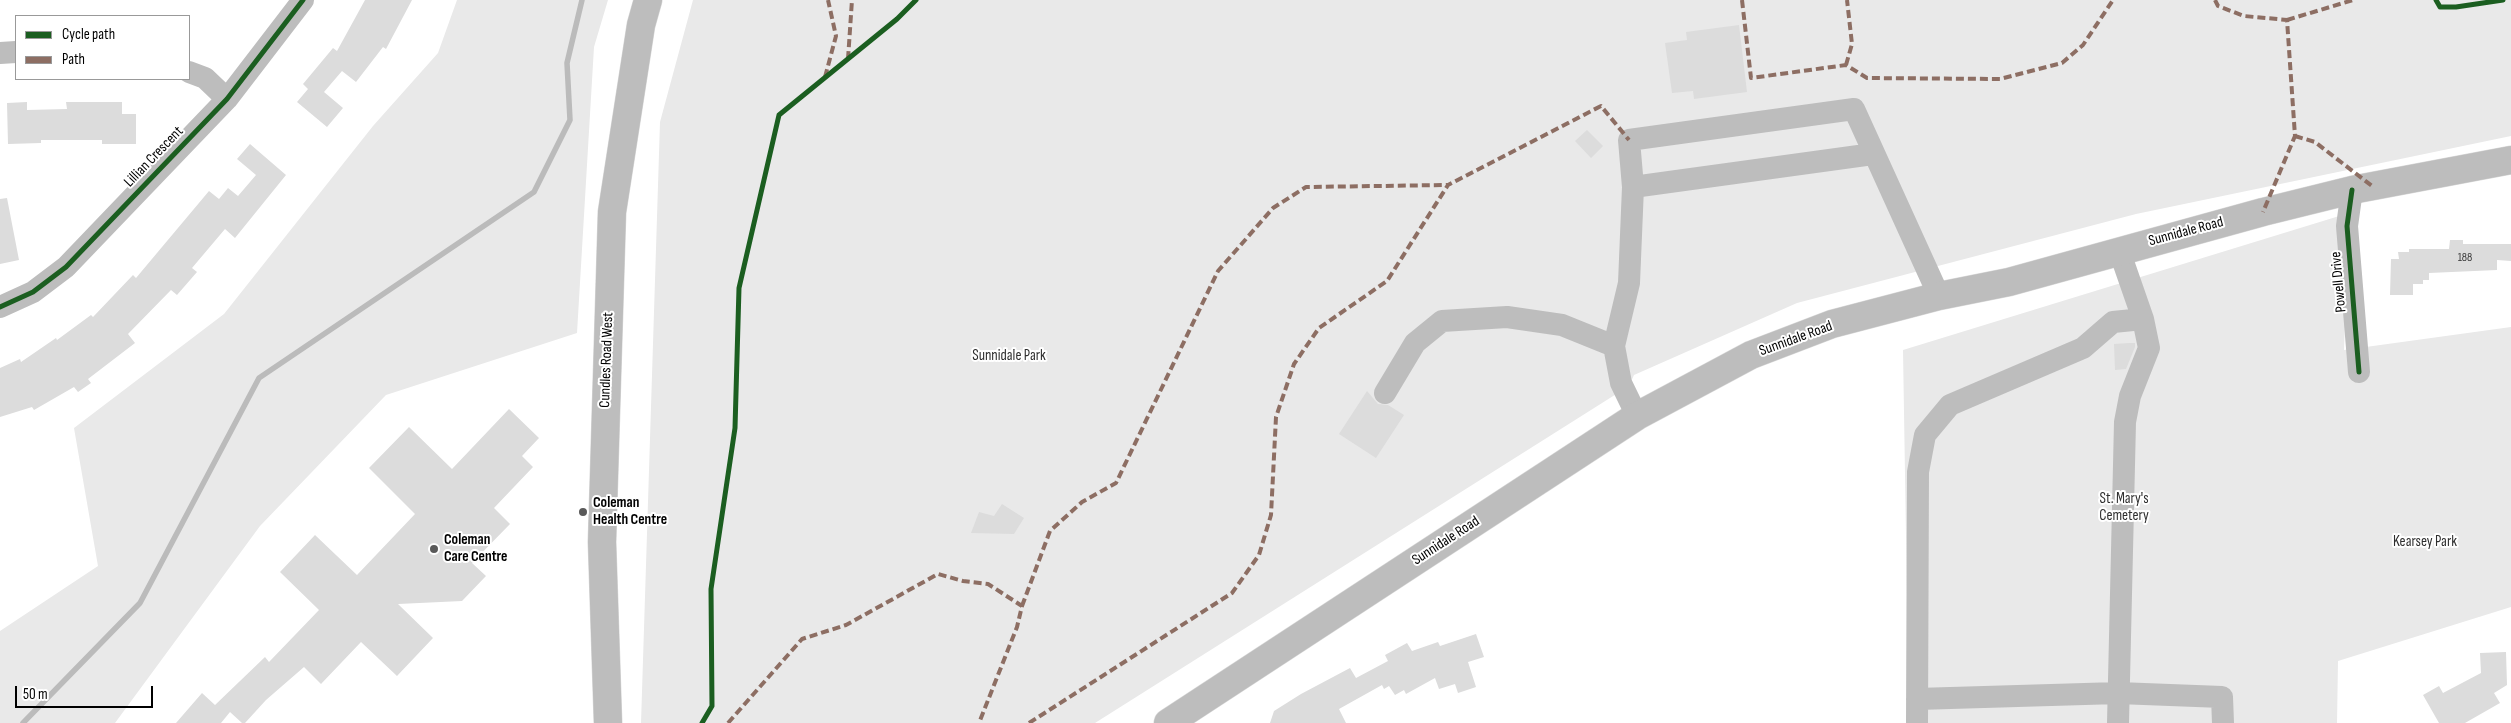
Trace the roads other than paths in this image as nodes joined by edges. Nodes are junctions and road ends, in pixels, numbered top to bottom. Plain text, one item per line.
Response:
1 (304, 0) edge
2 (648, 0) edge
3 (0, 52) edge
4 (15, 52) edge
5 (190, 72) edge
6 (227, 99) junction
7 (1873, 154) junction
8 (2511, 160) edge
9 (1633, 186) junction
10 (2352, 190) junction
11 (2119, 250) junction
12 (1939, 296) junction
13 (0, 307) edge
14 (2143, 319) junction
15 (1614, 346) junction
16 (2359, 372) dead end
17 (1385, 393) dead end
18 (1637, 416) junction
19 (2118, 693) junction
20 (1917, 699) junction
21 (1175, 721) edge
22 (608, 723) edge
23 (1917, 723) edge
24 (2118, 723) edge
25 (2223, 723) edge

1 - 6 street, Lillian Crescent
2 - 22 main road, Cundles Road West
3 - 4 street
5 - 6 street
6 - 13 street, Lillian Crescent
7 - 9 street
7 - 9 street
7 - 12 street
8 - 10 main road, Sunnidale Road
9 - 15 street
10 - 11 main road, Sunnidale Road
10 - 16 street, Powell Drive
11 - 12 main road, Sunnidale Road
11 - 14 street
12 - 18 main road, Sunnidale Road
14 - 19 street
14 - 20 street
15 - 17 street
15 - 18 street
18 - 21 main road, Sunnidale Road
19 - 20 street
19 - 24 street
19 - 25 street
20 - 23 street

